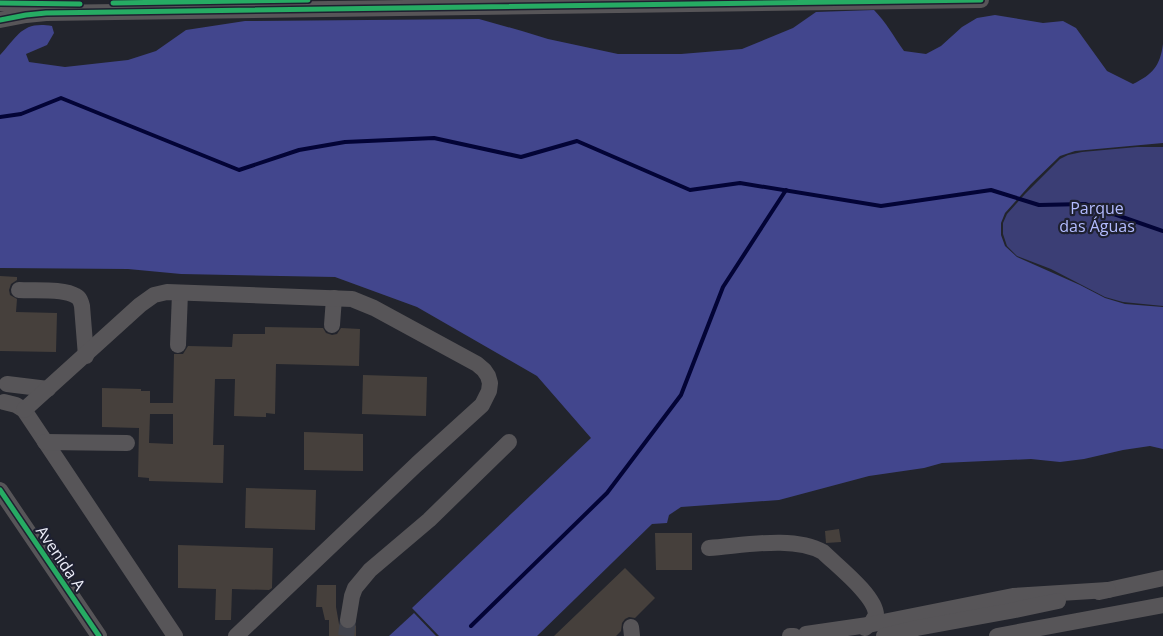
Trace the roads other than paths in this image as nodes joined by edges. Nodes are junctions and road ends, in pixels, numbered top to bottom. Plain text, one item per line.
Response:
1 (308, 0) edge
2 (948, 0) edge
3 (981, 0) edge
4 (0, 3) edge
5 (0, 20) edge
6 (19, 290) dead end
7 (180, 293) junction
8 (334, 298) junction
9 (332, 324) dead end
10 (178, 345) dead end
11 (86, 356) junction
12 (7, 384) dead end
13 (48, 388) junction
14 (4, 402) dead end
15 (24, 410) junction
16 (45, 442) junction
17 (509, 442) dead end
18 (127, 443) dead end
19 (1, 492) edge
20 (709, 548) dead end
21 (1163, 578) edge
22 (866, 594) junction
23 (1163, 605) edge
24 (348, 620) tunnel mouth
25 (915, 627) edge
26 (863, 631) edge
27 (797, 635) edge
28 (99, 636) edge
29 (175, 636) edge
30 (236, 636) edge
31 (884, 636) edge
32 (997, 636) edge

1 - 4 street
2 - 3 street
2 - 5 street
6 - 11 street
7 - 8 street
7 - 10 street
7 - 11 street
8 - 9 street
8 - 30 street
11 - 13 street
12 - 13 street
13 - 15 street
14 - 15 street
15 - 16 street
16 - 18 street
16 - 29 street
17 - 24 street
19 - 28 street, Avenida A
20 - 22 street
21 - 25 street
22 - 25 street
22 - 26 street
23 - 32 street
25 - 26 street
25 - 31 street
26 - 27 street

